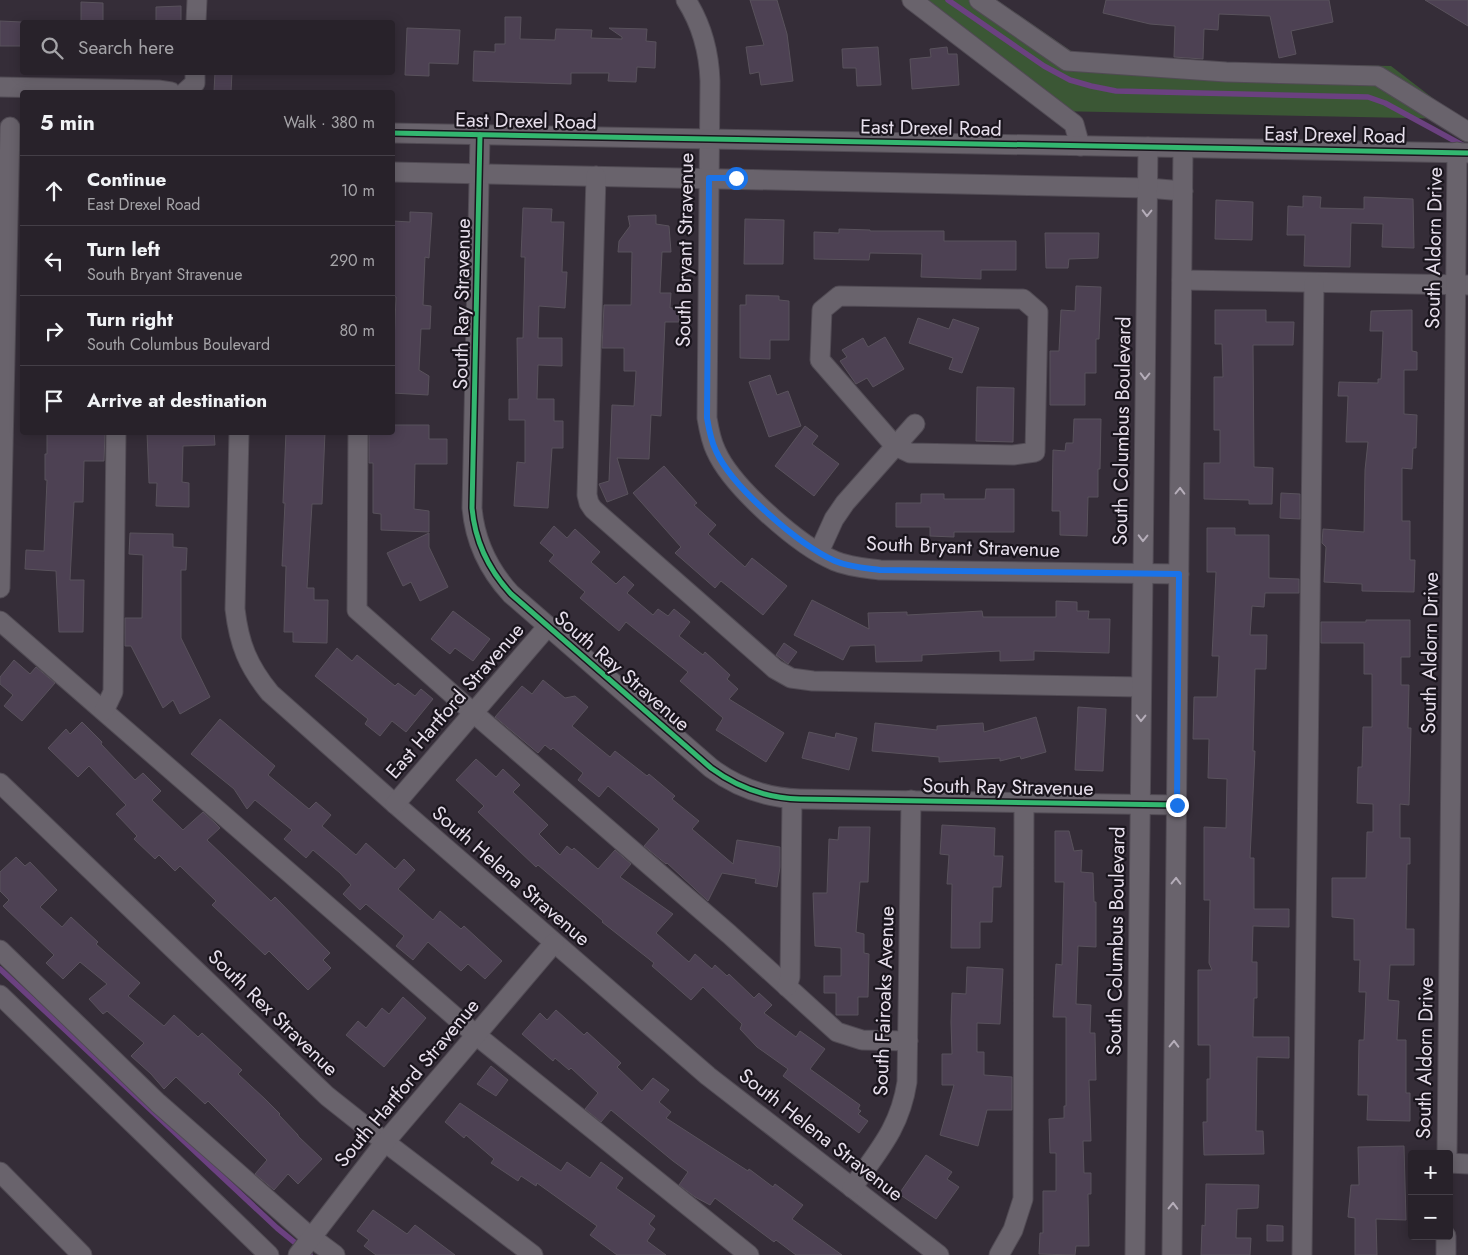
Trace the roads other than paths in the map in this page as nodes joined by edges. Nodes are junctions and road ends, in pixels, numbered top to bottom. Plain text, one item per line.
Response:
1 (197, 0) edge
2 (686, 0) edge
3 (912, 0) edge
4 (979, 0) edge
5 (196, 20) edge
6 (195, 75) edge
7 (0, 87) edge
8 (158, 90) edge
9 (187, 90) edge
10 (11, 127) edge
11 (1468, 132) edge
12 (395, 133) edge
13 (480, 135) junction
14 (709, 139) junction
15 (1080, 146) junction
16 (1148, 147) junction
17 (1183, 148) junction
18 (1463, 152) edge
19 (11, 165) edge
20 (395, 172) edge
21 (479, 174) junction
22 (596, 176) junction
23 (709, 178) junction
24 (1148, 188) junction
25 (1183, 192) junction
26 (1182, 280) junction
27 (1314, 283) junction
28 (1462, 285) edge
29 (915, 424) dead end
30 (116, 435) edge
31 (239, 435) edge
32 (358, 435) edge
33 (896, 446) junction
34 (819, 552) junction
35 (1143, 574) junction
36 (1179, 574) junction
37 (0, 580) edge
38 (0, 621) edge
39 (548, 626) junction
40 (1141, 687) junction
41 (104, 711) junction
42 (474, 713) junction
43 (0, 783) edge
44 (792, 799) junction
45 (911, 800) junction
46 (1024, 802) junction
47 (395, 804) junction
48 (1140, 804) junction
49 (1177, 805) junction
50 (554, 943) junction
51 (0, 950) edge
52 (787, 987) junction
53 (0, 995) edge
54 (476, 1035) junction
55 (908, 1041) junction
56 (385, 1142) junction
57 (1447, 1150) edge
58 (1453, 1163) edge
59 (1468, 1164) edge
60 (0, 1172) edge
61 (852, 1188) junction
62 (311, 1238) junction
63 (1446, 1240) edge
64 (82, 1255) edge
65 (269, 1255) edge
66 (298, 1255) edge
67 (335, 1255) edge
68 (533, 1255) edge
69 (749, 1255) edge
70 (939, 1255) edge
71 (998, 1255) edge
72 (1135, 1255) edge
73 (1172, 1255) edge
74 (1302, 1255) edge
75 (1446, 1255) edge

1 - 5 street
2 - 14 street, South Bryant Stravenue
3 - 15 street
4 - 11 street
6 - 9 street
7 - 8 street
10 - 19 street
12 - 13 street, East Drexel Road
13 - 14 street, East Drexel Road
13 - 21 street, South Ray Stravenue
14 - 15 street, East Drexel Road
14 - 23 street, South Bryant Stravenue
15 - 16 street, East Drexel Road
16 - 17 street, East Drexel Road
16 - 24 street, South Columbus Boulevard
17 - 18 street, East Drexel Road
17 - 25 street
18 - 28 street, South Aldorn Drive
19 - 37 street
20 - 21 street
21 - 22 street
21 - 39 street, South Ray Stravenue
22 - 23 street
22 - 40 street
23 - 24 street
23 - 34 street, South Bryant Stravenue
24 - 25 street
24 -> 35 street, South Columbus Boulevard
25 - 26 street
26 - 27 street
36 -> 26 street
27 - 28 street
27 - 74 street
28 - 57 street, South Aldorn Drive
29 - 33 street
30 - 41 street
31 - 47 street, South Helena Stravenue
32 - 42 street
33 - 33 street
33 - 34 street
34 - 35 street, South Bryant Stravenue
35 - 36 street, South Bryant Stravenue
35 - 40 street, South Columbus Boulevard
36 - 49 street
38 - 41 street
39 - 42 street, East Hartford Stravenue
39 - 44 street, South Ray Stravenue
40 -> 48 street, South Columbus Boulevard
41 - 54 street
42 - 47 street, East Hartford Stravenue
42 - 52 street
43 - 56 street, South Rex Stravenue
44 - 45 street, South Ray Stravenue
44 - 52 street
45 - 46 street, South Ray Stravenue
45 - 55 street, South Fairoaks Avenue
46 - 48 street, South Ray Stravenue
46 - 71 street
47 - 50 street, South Helena Stravenue
48 - 49 street, South Ray Stravenue
48 - 72 street, South Columbus Boulevard
73 -> 49 street
50 - 54 street, South Hartford Stravenue
50 - 61 street, South Helena Stravenue
51 - 62 street
52 - 55 street
53 - 65 street
54 - 56 street, South Hartford Stravenue
54 - 69 street
55 - 61 street, South Fairoaks Avenue
56 - 62 street, South Hartford Stravenue
56 - 68 street, South Rex Stravenue
58 - 59 street
60 - 64 street
61 - 70 street, South Helena Stravenue
62 - 66 street, South Hartford Stravenue
62 - 67 street
63 - 75 street

